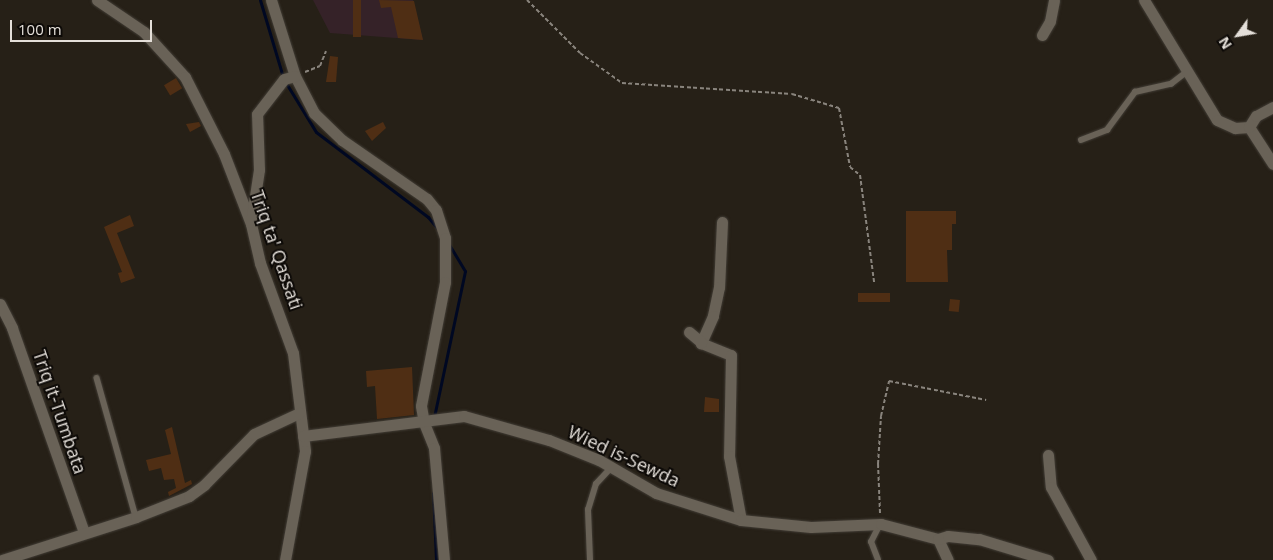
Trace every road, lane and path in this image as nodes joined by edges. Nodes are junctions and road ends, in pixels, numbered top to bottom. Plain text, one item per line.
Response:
1 (97, 0) edge
2 (272, 0) edge
3 (527, 0) edge
4 (1054, 0) edge
5 (1144, 0) edge
6 (1042, 35) dead end
7 (326, 51) dead end
8 (1185, 73) junction
9 (296, 76) junction
10 (1273, 108) edge
11 (1249, 127) junction
12 (1081, 140) dead end
13 (1273, 164) edge
14 (722, 222) dead end
15 (250, 224) junction
16 (874, 282) dead end
17 (0, 304) edge
18 (689, 332) dead end
19 (701, 342) junction
20 (97, 378) dead end
21 (986, 400) dead end
22 (299, 413) junction
23 (424, 423) junction
24 (303, 436) junction
25 (1048, 455) dead end
26 (612, 467) junction
27 (136, 517) junction
28 (741, 520) junction
29 (881, 524) junction
30 (84, 533) junction
31 (938, 539) junction
32 (2, 560) edge
33 (285, 560) edge
34 (444, 560) edge
35 (590, 560) edge
36 (878, 560) edge
37 (948, 560) edge
38 (1048, 560) edge
39 (1091, 560) edge

1 - 15 street, Triq ta' Qassati
2 - 9 street
3 - 16 path
4 - 6 street
5 - 8 street
7 - 9 path
8 - 11 street
8 - 12 lane
9 - 15 street
9 - 23 street
10 - 11 street
11 - 13 street
14 - 19 street
15 - 22 street, Triq ta' Qassati
17 - 30 street, Triq it-Tumbata
18 - 19 street
19 - 28 street
20 - 27 lane
21 - 29 path
22 - 24 street, Triq ta' Qassati
22 - 27 street
23 - 24 street, Wied is-Sewda
23 - 26 street, Wied is-Sewda
23 - 34 street
24 - 33 street, Triq ta' Qassati
25 - 39 street
26 - 28 street, Wied is-Sewda
26 - 35 lane
27 - 30 street
28 - 29 street, Wied is-Sewda
29 - 31 street, Wied is-Sewda
29 - 36 lane
30 - 32 street
31 - 37 street
31 - 38 street, Wied is-Sewda

